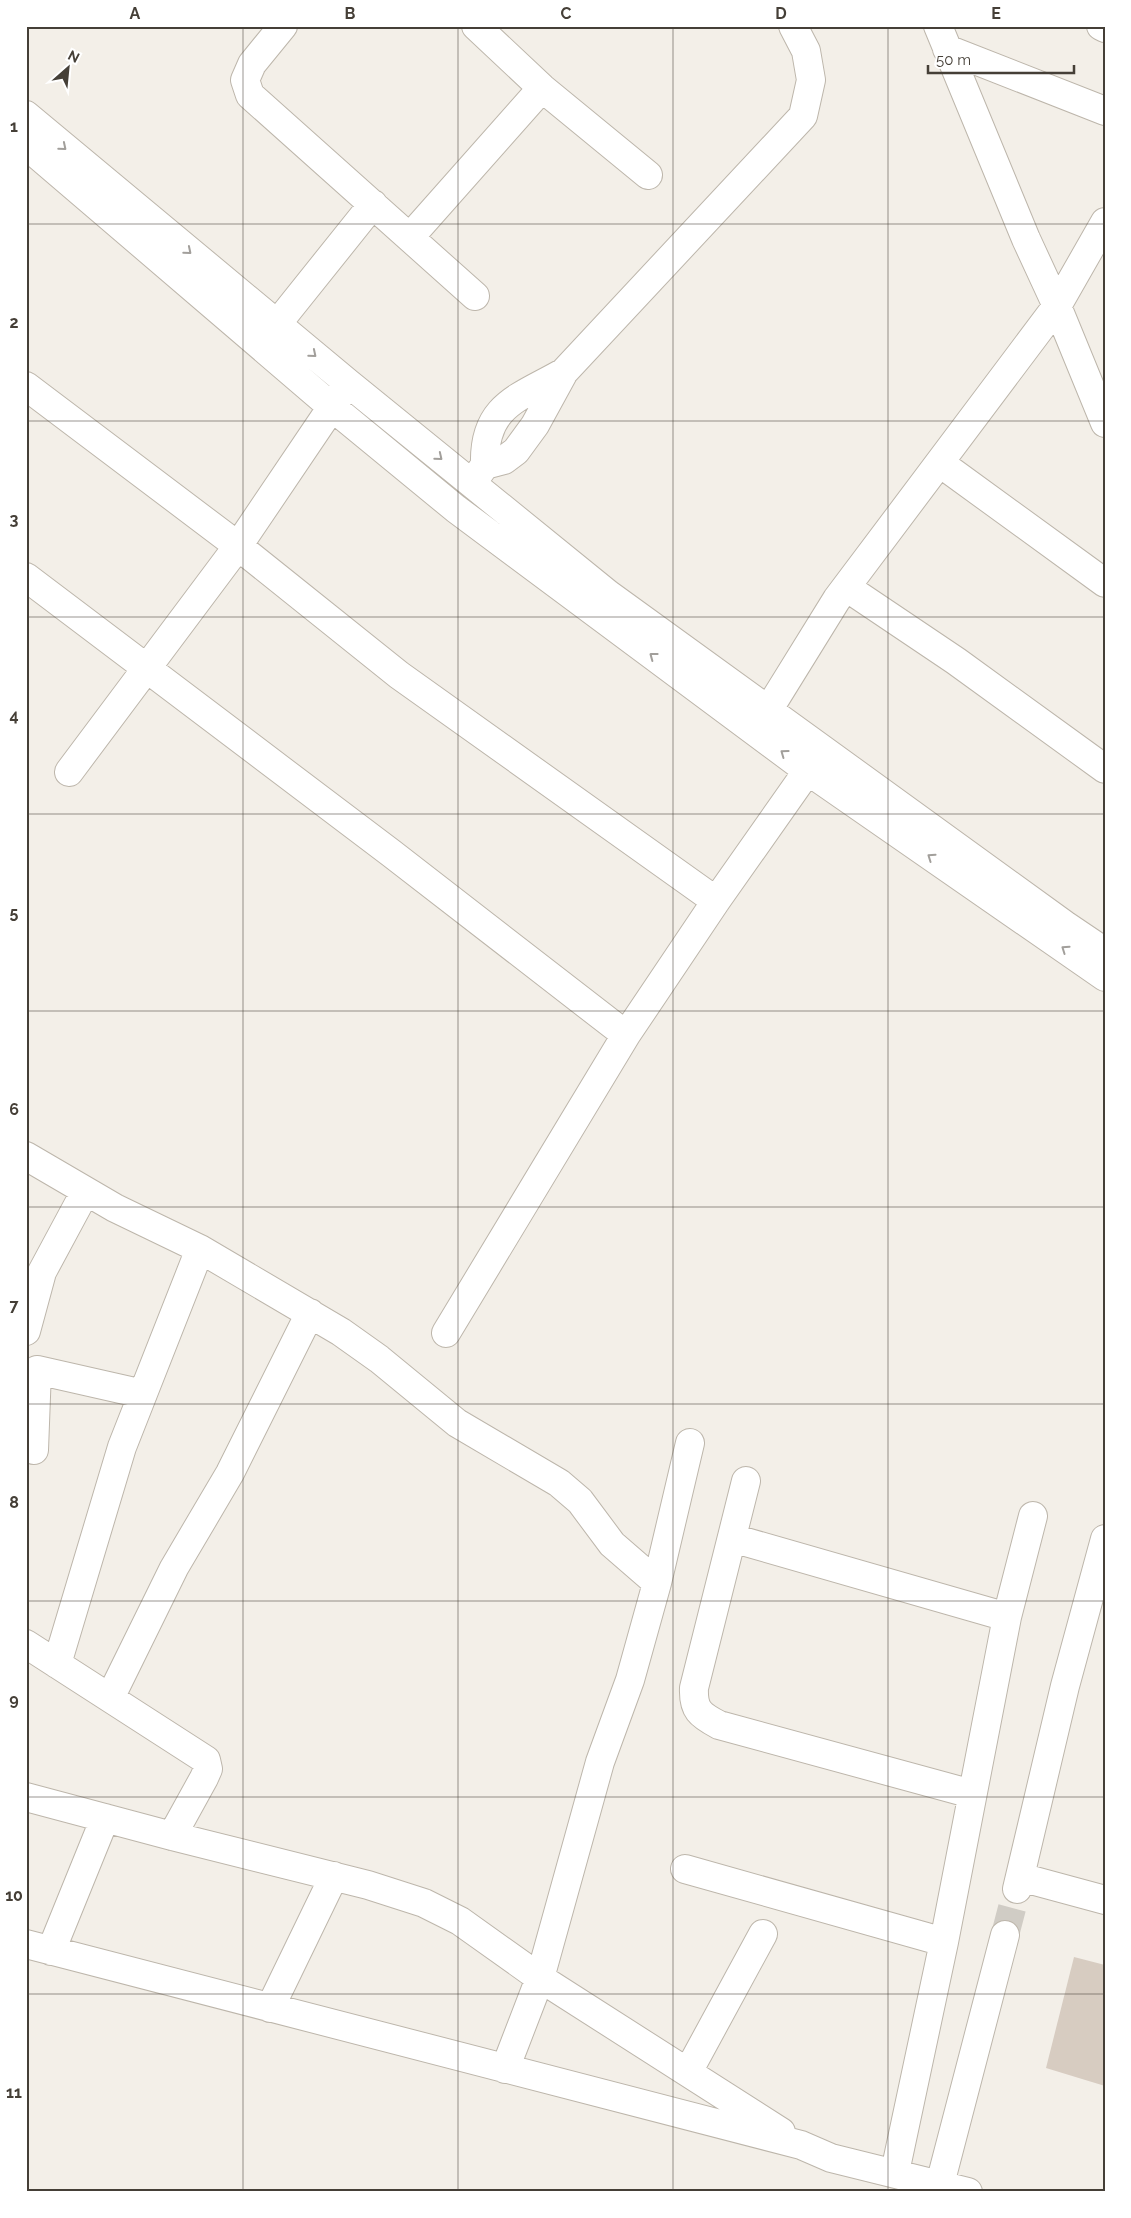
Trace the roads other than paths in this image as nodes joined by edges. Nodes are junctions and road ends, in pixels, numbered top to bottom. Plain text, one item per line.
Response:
1 (283, 26) edge
2 (476, 26) edge
3 (793, 26) edge
4 (1101, 26) edge
5 (1105, 28) edge
6 (942, 38) edge
7 (542, 88) junction
8 (1105, 111) edge
9 (26, 115) edge
10 (26, 145) edge
11 (648, 175) dead end
12 (374, 204) junction
13 (1105, 222) edge
14 (410, 238) junction
15 (475, 296) dead end
16 (1057, 306) junction
17 (277, 324) junction
18 (564, 372) junction
19 (348, 383) junction
20 (26, 386) edge
21 (332, 407) junction
22 (1105, 423) edge
23 (940, 463) junction
24 (478, 474) junction
25 (238, 546) junction
26 (26, 577) edge
27 (1105, 583) edge
28 (846, 587) junction
29 (146, 668) junction
30 (769, 709) junction
31 (754, 732) junction
32 (823, 749) junction
33 (1105, 769) edge
34 (808, 771) junction
35 (69, 772) dead end
36 (716, 901) junction
37 (1105, 952) edge
38 (1105, 977) edge
39 (626, 1035) junction
40 (26, 1156) edge
41 (85, 1192) junction
42 (200, 1249) junction
43 (310, 1312) junction
44 (26, 1330) edge
45 (446, 1333) dead end
46 (32, 1369) edge
47 (143, 1394) junction
48 (690, 1443) dead end
49 (34, 1450) dead end
50 (746, 1481) dead end
51 (1033, 1516) dead end
52 (732, 1538) junction
53 (1105, 1539) edge
54 (657, 1583) junction
55 (1007, 1617) junction
56 (26, 1644) edge
57 (57, 1664) junction
58 (110, 1698) junction
59 (972, 1794) junction
60 (26, 1797) edge
61 (105, 1818) junction
62 (172, 1836) junction
63 (685, 1869) dead end
64 (334, 1876) junction
65 (1105, 1900) edge
66 (763, 1934) dead end
67 (1005, 1934) tunnel mouth
68 (944, 1942) junction
69 (38, 1947) edge
70 (540, 1978) junction
71 (270, 2008) junction
72 (505, 2069) junction
73 (688, 2072) junction
74 (800, 2145) junction
75 (895, 2172) junction
76 (940, 2184) junction
77 (968, 2192) edge

1 - 12 street
2 - 7 street
3 - 18 street
4 - 5 street
6 - 8 street
6 - 16 street
7 - 11 street
7 - 14 street
9 -> 17 street
10 - 21 street
12 - 14 street
12 - 17 street
13 - 16 street
14 - 15 street
16 - 22 street
16 - 23 street
17 -> 19 street
18 - 24 street
18 - 24 street
19 - 21 street
19 -> 24 street
20 - 25 street
21 - 25 street
31 -> 21 street
23 - 27 street
23 - 28 street
24 - 30 street
25 - 29 street
25 - 36 street
26 - 29 street
28 - 30 street
28 - 33 street
29 - 35 street
29 - 39 street
30 - 31 street
30 - 32 street
34 -> 31 street
32 - 34 street
32 - 37 street
34 - 36 street
38 -> 34 street
36 - 39 street
39 - 45 street
40 - 41 street
41 - 42 street
41 - 44 street
42 - 43 street
42 - 47 street
43 - 54 street
43 - 58 street
46 - 47 street
46 - 49 street
47 - 57 street
48 - 54 street
50 - 52 street
51 - 55 street
52 - 55 street
52 - 59 street
53 - 65 street
54 - 70 street
55 - 59 street
56 - 57 street
57 - 58 street
58 - 62 street
59 - 68 street
60 - 61 street
61 - 62 street
61 - 69 street
62 - 64 street
63 - 68 street
64 - 70 street
64 - 71 street
66 - 73 street
67 - 76 street
68 - 75 street
69 - 71 street
70 - 72 street
70 - 73 street
71 - 72 street
72 - 74 street
73 - 74 street
74 - 75 street
75 - 76 street
76 - 77 street

